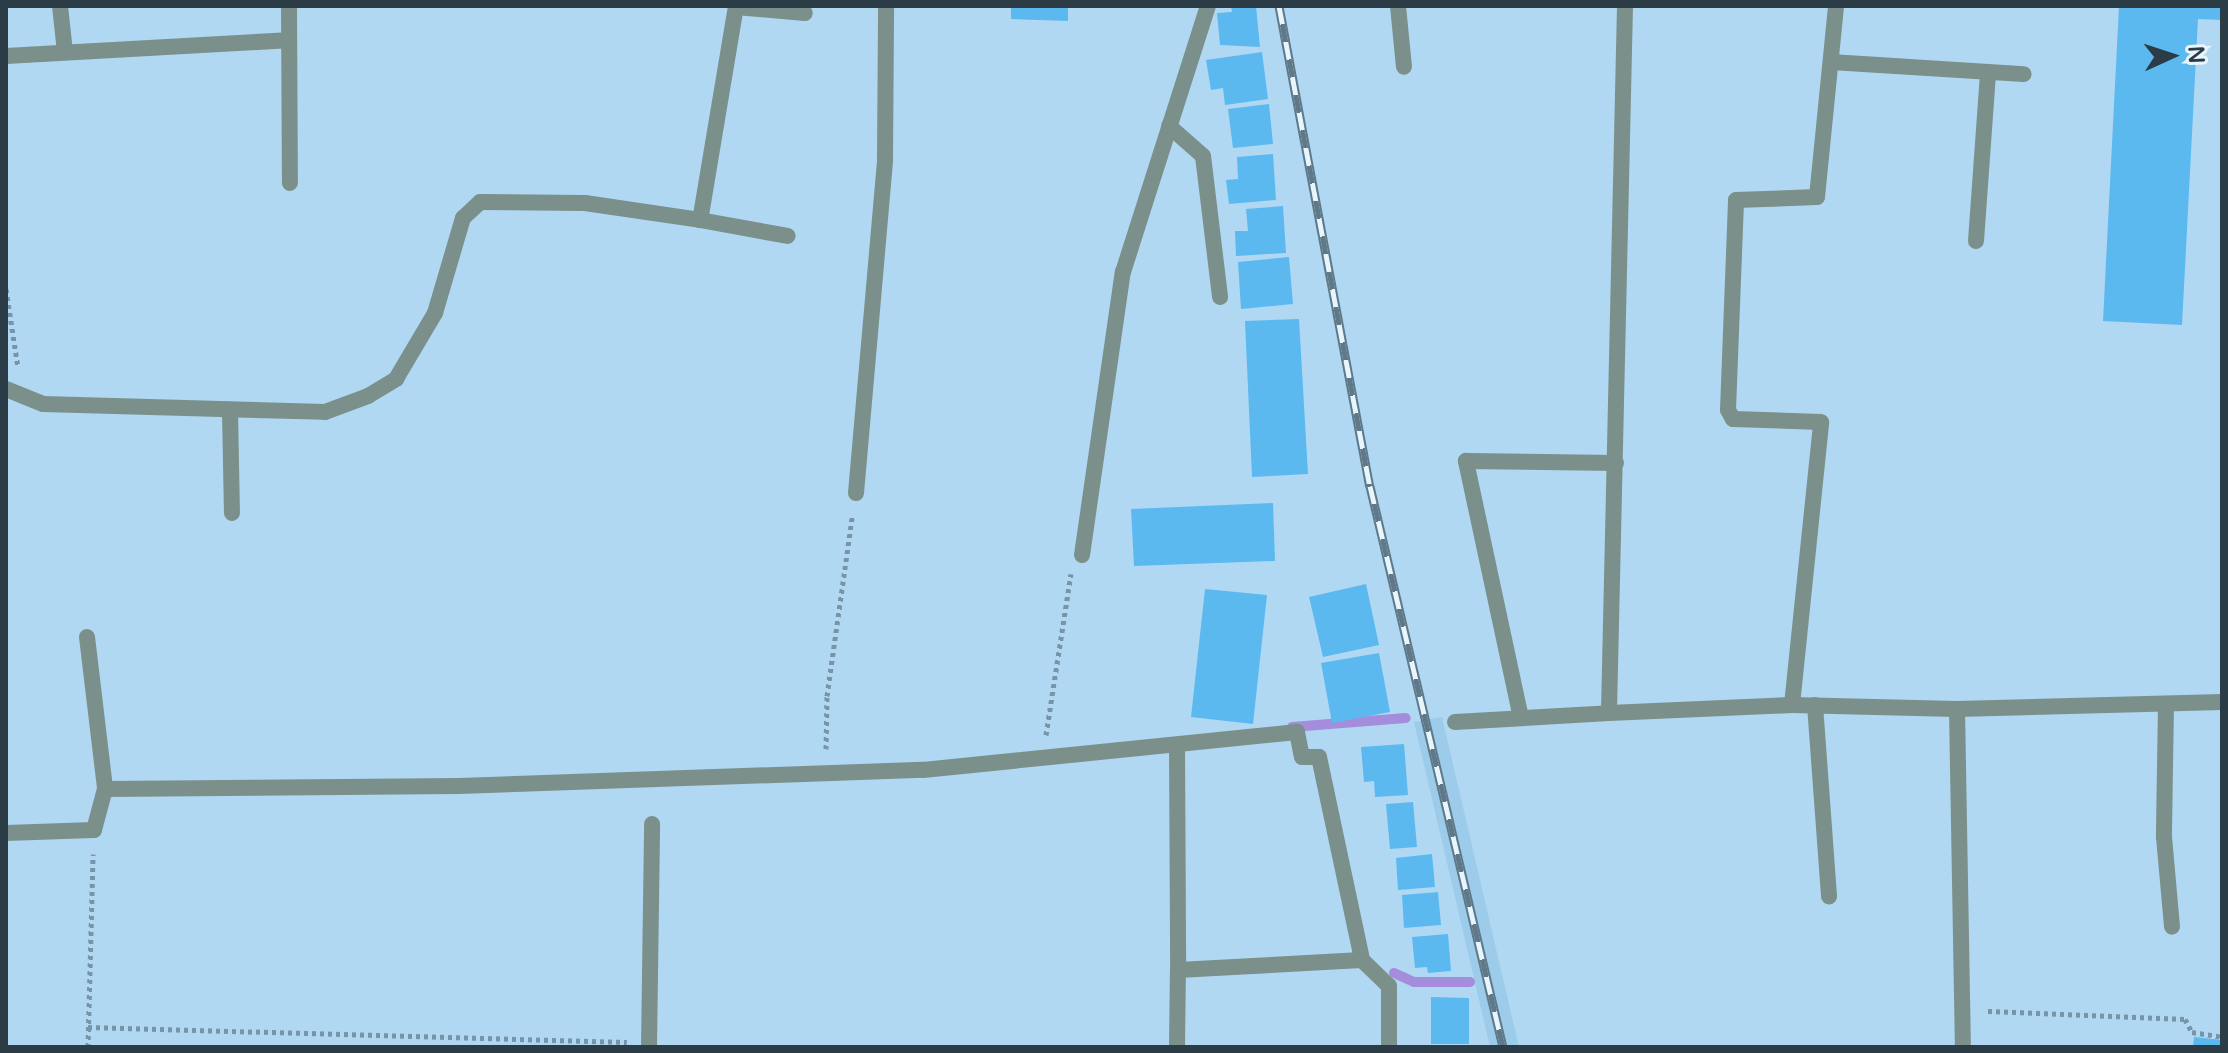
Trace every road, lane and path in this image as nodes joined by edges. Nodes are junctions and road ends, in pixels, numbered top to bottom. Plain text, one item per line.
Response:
1 (60, 6) edge
2 (289, 6) edge
3 (736, 6) edge
4 (886, 6) edge
5 (1208, 6) edge
6 (1398, 6) edge
7 (1625, 6) edge
8 (1836, 6) edge
9 (805, 13) dead end
10 (288, 40) junction
11 (65, 52) junction
12 (6, 56) edge
13 (1831, 62) junction
14 (1404, 67) dead end
15 (1988, 72) junction
16 (2024, 74) dead end
17 (1169, 126) junction
18 (290, 183) dead end
19 (700, 220) junction
20 (788, 236) dead end
21 (1976, 241) dead end
22 (6, 289) edge
23 (1220, 297) dead end
24 (6, 389) edge
25 (23, 396) junction
26 (230, 411) junction
27 (1616, 463) junction
28 (856, 493) joint
29 (232, 513) dead end
30 (1082, 555) joint
31 (87, 637) dead end
32 (2222, 702) edge
33 (2166, 704) junction
34 (1792, 705) junction
35 (1815, 705) junction
36 (1957, 709) junction
37 (1609, 713) junction
38 (1521, 718) junction
39 (1455, 722) dead end
40 (1177, 745) junction
41 (1042, 759) junction
42 (825, 774) junction
43 (105, 789) junction
44 (652, 824) dead end
45 (94, 830) junction
46 (6, 833) edge
47 (1829, 896) dead end
48 (2172, 927) dead end
49 (1362, 960) junction
50 (1178, 970) junction
51 (1963, 1010) junction
52 (88, 1027) junction
53 (2222, 1037) edge
54 (649, 1045) edge
55 (88, 1047) edge
56 (1177, 1047) edge
57 (1389, 1047) edge
58 (1963, 1047) edge

1 - 11 street
2 - 10 street
3 - 9 street
3 - 19 street
4 - 28 street
5 - 17 street
6 - 14 street
7 - 27 street
8 - 13 street
10 - 11 street
10 - 18 street
11 - 12 street
13 - 15 street
13 - 34 street
15 - 16 street
15 - 21 street
17 - 23 street
17 - 30 street
19 - 20 street
19 - 26 street
22 - 25 path
24 - 25 street
25 - 26 street
26 - 29 street
27 - 37 street
27 - 38 street
28 - 42 path
30 - 41 path
31 - 43 street
32 - 33 street
33 - 36 street
33 - 48 street
34 - 35 street
34 - 37 street
35 - 36 street
35 - 47 street
36 - 51 street
37 - 38 street
38 - 39 street
40 - 41 street
40 - 49 street
40 - 50 street
41 - 42 street
42 - 43 street
43 - 45 street
44 - 54 street
45 - 46 street
45 - 52 path
49 - 50 street
49 - 57 street
50 - 56 street
51 - 53 path
51 - 58 street
52 - 54 path
52 - 55 path

